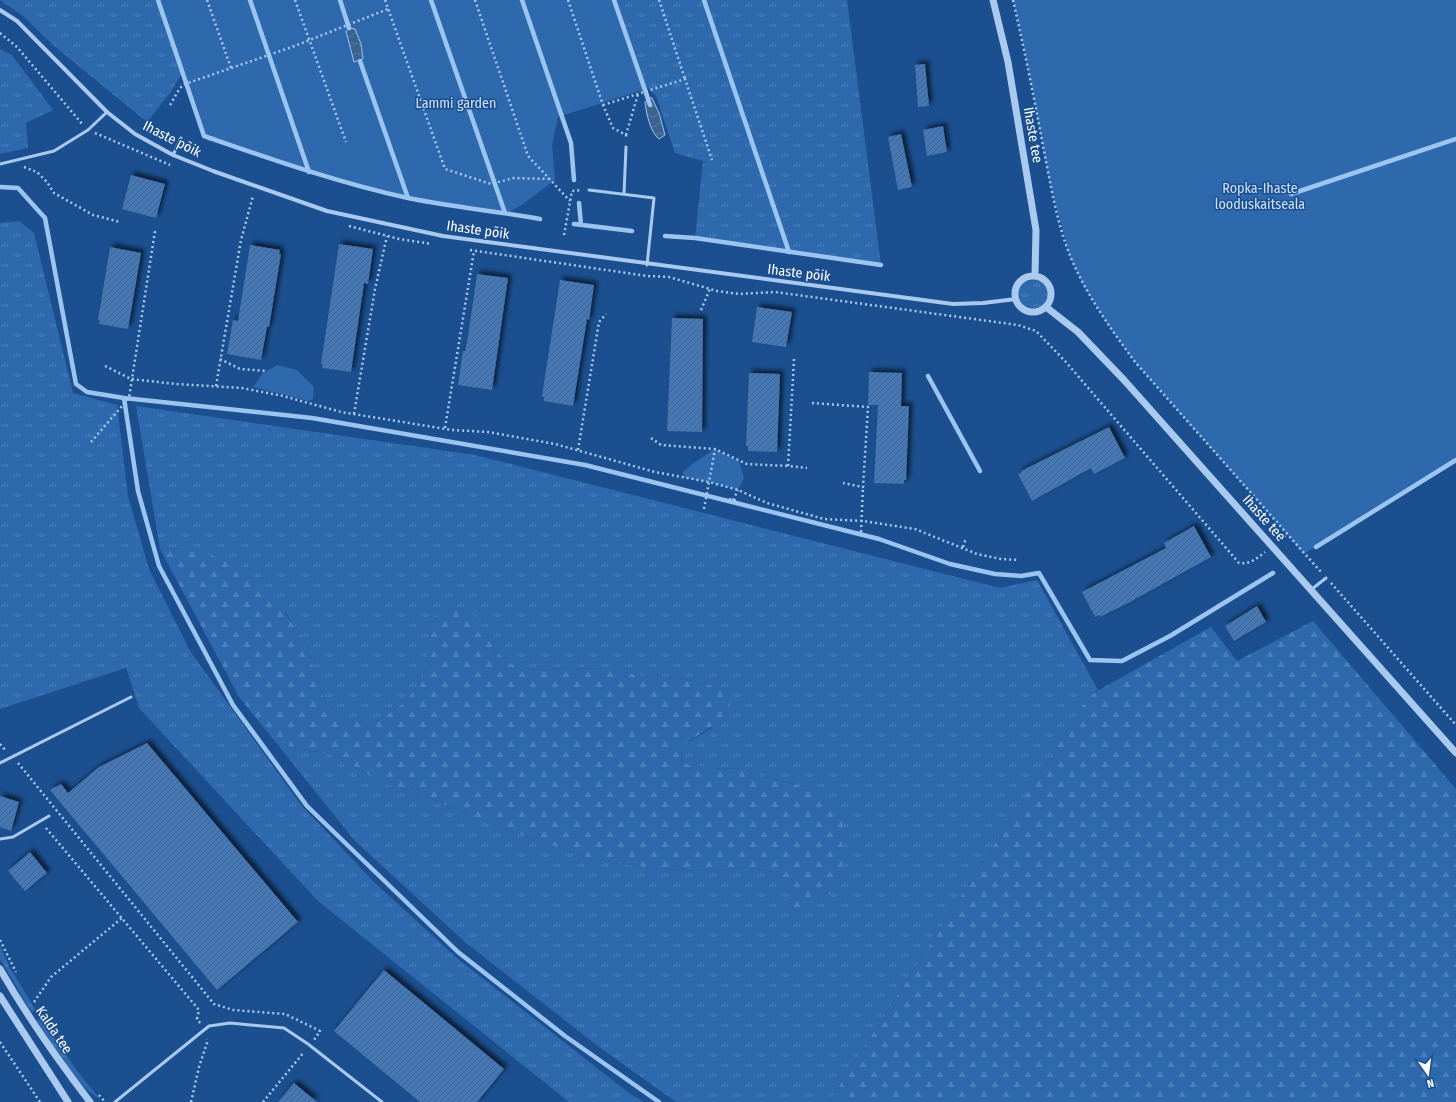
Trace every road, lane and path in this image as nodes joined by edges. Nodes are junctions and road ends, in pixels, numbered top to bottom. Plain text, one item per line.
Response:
1 (207, 0) edge
2 (295, 0) edge
3 (385, 0) edge
4 (475, 0) edge
5 (568, 0) edge
6 (659, 0) edge
7 (993, 0) edge
8 (1013, 0) edge
9 (388, 9) junction
10 (0, 10) edge
11 (0, 33) edge
12 (309, 40) junction
13 (231, 68) junction
14 (685, 79) junction
15 (638, 94) junction
16 (170, 105) dead end
17 (603, 105) junction
18 (107, 112) junction
19 (88, 130) junction
20 (626, 135) junction
21 (181, 138) dead end
22 (346, 142) dead end
23 (626, 146) joint
24 (173, 155) junction
25 (712, 160) dead end
26 (9, 162) junction
27 (0, 164) edge
28 (176, 167) dead end
29 (549, 179) junction
30 (589, 190) joint
31 (248, 194) dead end
32 (624, 194) junction
33 (253, 196) junction
34 (260, 198) dead end
35 (570, 201) junction
36 (120, 222) dead end
37 (345, 226) dead end
38 (155, 231) dead end
39 (564, 235) dead end
40 (387, 236) junction
41 (435, 245) dead end
42 (466, 250) dead end
43 (474, 251) junction
44 (647, 264) junction
45 (1035, 275) junction
46 (710, 289) junction
47 (1016, 299) junction
48 (1046, 307) junction
49 (701, 310) dead end
50 (606, 314) dead end
51 (794, 358) dead end
52 (220, 359) junction
53 (105, 366) dead end
54 (267, 371) dead end
55 (130, 379) junction
56 (216, 386) junction
57 (812, 403) dead end
58 (354, 414) junction
59 (445, 428) junction
60 (651, 438) dead end
61 (91, 442) dead end
62 (715, 449) junction
63 (578, 450) junction
64 (788, 466) junction
65 (808, 468) dead end
66 (709, 482) junction
67 (844, 483) dead end
68 (863, 487) junction
69 (738, 490) junction
70 (729, 499) dead end
71 (704, 509) dead end
72 (863, 521) junction
73 (861, 532) dead end
74 (1287, 534) junction
75 (966, 538) dead end
76 (962, 547) junction
77 (1272, 547) junction
78 (1020, 560) dead end
79 (1326, 578) junction
80 (1311, 590) junction
81 (131, 697) dead end
82 (1456, 725) edge
83 (0, 744) edge
84 (1456, 753) edge
85 (13, 758) junction
86 (0, 763) edge
87 (48, 816) dead end
88 (40, 821) junction
89 (0, 839) edge
90 (122, 918) junction
91 (0, 940) edge
92 (0, 969) edge
93 (18, 976) dead end
94 (0, 996) edge
95 (30, 996) dead end
96 (34, 1002) junction
97 (37, 1008) dead end
98 (205, 1029) junction
99 (0, 1042) edge
100 (310, 1045) junction
101 (40, 1102) edge
102 (68, 1102) edge
103 (90, 1102) edge
104 (114, 1102) edge
105 (191, 1102) edge
106 (263, 1102) edge
107 (382, 1102) edge

1 - 13 path
2 - 12 path
3 - 9 path
4 - 29 path
5 - 17 path
6 - 14 path
7 - 45 street, Ihaste tee
8 - 74 path
9 - 12 path
9 - 29 path
10 - 18 street, Ihaste põik
11 - 19 path
12 - 13 path
12 - 22 path
13 - 16 path
14 - 15 path
14 - 25 path
15 - 17 path
15 - 20 path
17 - 20 path
18 - 19 lane
18 - 24 street, Ihaste põik
19 - 26 lane
19 - 28 path
20 - 23 path
21 - 24 lane
23 - 32 lane
24 - 44 street, Ihaste põik
26 - 27 lane
26 - 36 path
29 - 35 path
30 - 32 lane
30 - 35 path
31 - 33 path
32 - 44 lane
33 - 34 path
33 - 52 path
35 - 39 path
37 - 40 path
38 - 55 path
40 - 41 path
40 - 58 path
42 - 43 path
43 - 46 path
43 - 59 path
44 - 47 street, Ihaste põik
45 - 47 street
45 - 48 street
46 - 49 path
46 - 77 path
47 - 48 street
48 - 77 street, Ihaste tee
50 - 63 path
51 - 64 path
52 - 54 path
52 - 56 path
53 - 55 path
55 - 56 path
55 - 61 path
56 - 58 path
57 - 68 path
58 - 59 path
59 - 63 path
60 - 62 path
62 - 64 path
62 - 66 path
63 - 66 path
64 - 65 path
66 - 69 path
66 - 71 path
67 - 68 path
68 - 72 path
69 - 70 path
69 - 72 path
72 - 73 path
72 - 76 path
74 - 77 path
74 - 79 path
75 - 76 path
76 - 78 path
77 - 80 street, Ihaste tee
79 - 80 lane
79 - 82 path
80 - 84 street, Ihaste tee
81 - 85 lane
83 - 85 path
85 - 86 lane
85 - 100 path
87 - 88 lane
88 - 89 lane
88 - 90 path
90 - 96 path
90 - 98 path
91 - 93 path
92 - 103 street, Kalda tee
94 - 102 street, Kalda tee
95 - 96 path
96 - 97 path
98 - 100 lane
98 - 104 lane
98 - 105 path
99 - 101 path
100 - 106 path
100 - 107 lane

